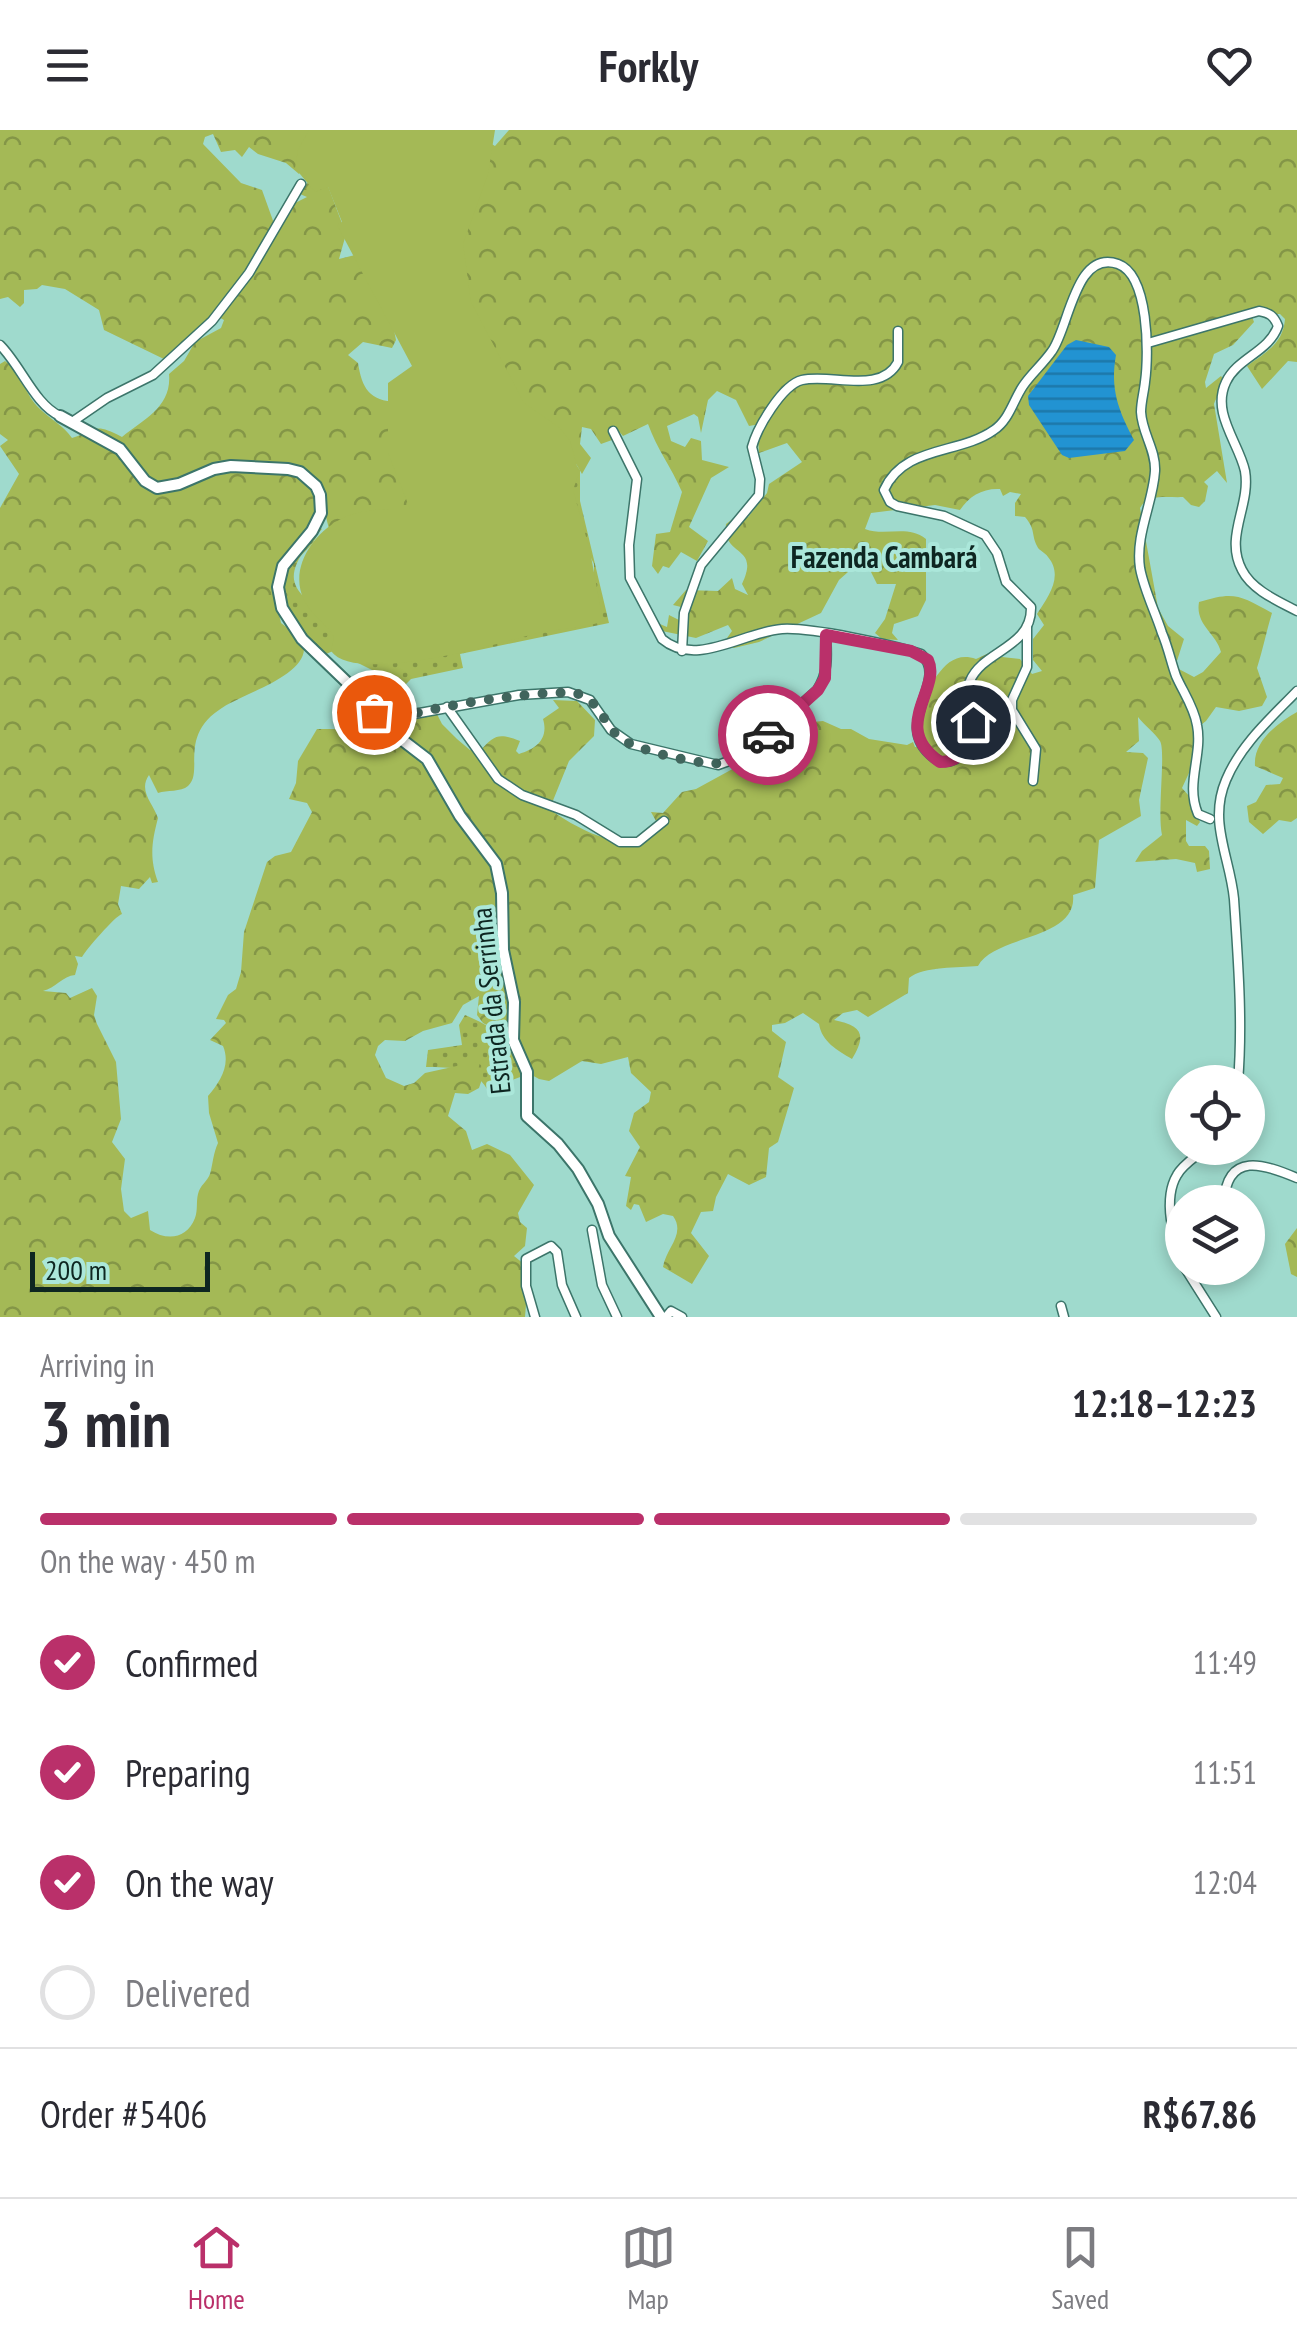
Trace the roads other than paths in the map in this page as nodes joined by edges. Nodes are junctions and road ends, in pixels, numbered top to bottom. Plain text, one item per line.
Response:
1 (301, 184) dead end
2 (898, 331) dead end
3 (1148, 343) junction
4 (0, 346) edge
5 (60, 416) joint
6 (72, 422) junction
7 (614, 432) dead end
8 (1297, 611) edge
9 (1027, 627) junction
10 (826, 635) junction
11 (682, 651) junction
12 (1297, 690) edge
13 (447, 707) junction
14 (390, 720) junction
15 (1033, 781) dead end
16 (1210, 820) dead end
17 (664, 821) dead end
18 (1240, 1065) edge
19 (1297, 1178) edge
20 (1228, 1185) edge
21 (592, 1230) dead end
22 (1197, 1285) edge
23 (1061, 1306) dead end
24 (535, 1317) edge
25 (576, 1317) edge
26 (618, 1317) edge
27 (663, 1317) edge
28 (682, 1317) edge
29 (1064, 1317) edge
30 (1216, 1317) edge

1 - 6 street
2 - 11 street
3 - 8 street
3 - 9 street
3 - 16 street
4 - 5 street
5 - 6 street, Estrada da Serrinha
6 - 14 street, Estrada da Serrinha
7 - 11 street
9 - 10 street
9 - 15 street
10 - 11 street
10 - 13 street
12 - 18 street
13 - 14 street
13 - 17 street
14 - 27 street, Estrada da Serrinha
19 - 20 street
21 - 26 street
22 - 30 street
23 - 29 street
24 - 25 street
27 - 28 street

